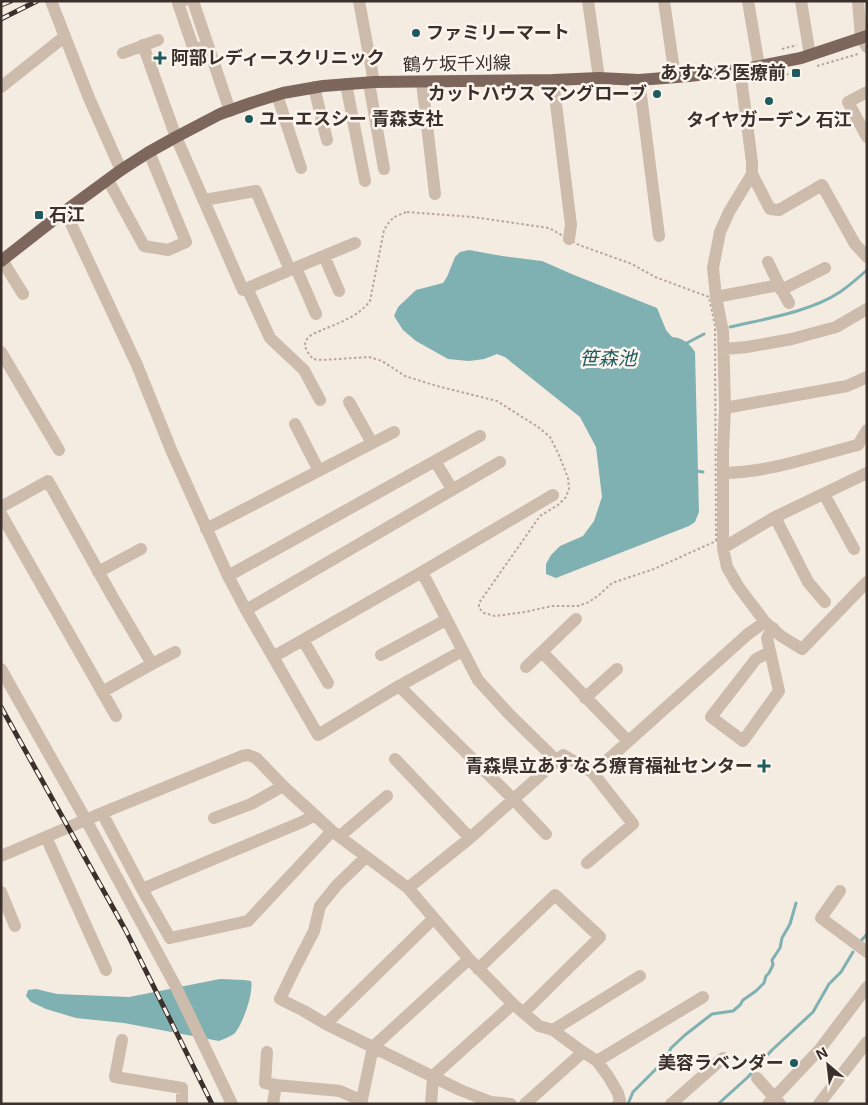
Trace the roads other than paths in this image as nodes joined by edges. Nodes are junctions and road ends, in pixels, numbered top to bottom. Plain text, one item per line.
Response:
1 (51, 1) edge
2 (183, 1) edge
3 (193, 1) edge
4 (358, 1) edge
5 (588, 1) edge
6 (664, 1) edge
7 (748, 1) edge
8 (801, 1) edge
9 (858, 1) edge
10 (64, 37) junction
11 (158, 40) dead end
12 (865, 40) edge
13 (143, 45) junction
14 (208, 45) junction
15 (123, 53) dead end
16 (810, 55) junction
17 (759, 66) junction
18 (740, 70) junction
19 (675, 77) junction
20 (599, 78) junction
21 (553, 80) junction
22 (639, 80) junction
23 (422, 82) junction
24 (372, 83) junction
25 (346, 84) junction
26 (1, 87) edge
27 (314, 87) junction
28 (867, 92) edge
29 (277, 95) junction
30 (230, 111) junction
31 (176, 137) junction
32 (867, 137) edge
33 (327, 140) dead end
34 (149, 152) junction
35 (301, 168) dead end
36 (384, 169) dead end
37 (121, 170) junction
38 (752, 174) junction
39 (108, 180) junction
40 (365, 181) dead end
41 (435, 194) dead end
42 (204, 200) junction
43 (64, 211) junction
44 (659, 236) dead end
45 (569, 239) road end
46 (355, 243) dead end
47 (324, 256) junction
48 (867, 257) edge
49 (2, 261) edge
50 (768, 262) dead end
51 (825, 268) dead end
52 (293, 269) junction
53 (780, 287) junction
54 (247, 288) junction
55 (339, 291) dead end
56 (23, 294) dead end
57 (716, 297) junction
58 (789, 303) dead end
59 (867, 309) edge
60 (316, 314) dead end
61 (724, 349) junction
62 (1, 352) edge
63 (867, 377) edge
64 (320, 400) dead end
65 (349, 402) dead end
66 (725, 408) junction
67 (295, 424) dead end
68 (867, 430) edge
69 (394, 432) dead end
70 (480, 436) dead end
71 (372, 444) junction
72 (59, 450) dead end
73 (435, 461) junction
74 (500, 462) dead end
75 (318, 471) junction
76 (723, 473) junction
77 (867, 473) edge
78 (452, 489) junction
79 (824, 494) junction
80 (553, 495) dead end
81 (1, 507) edge
82 (1, 514) edge
83 (775, 517) junction
84 (206, 529) junction
85 (723, 548) junction
86 (141, 549) dead end
87 (854, 549) dead end
88 (98, 572) junction
89 (422, 572) junction
90 (228, 576) junction
91 (867, 582) edge
92 (825, 602) dead end
93 (246, 610) junction
94 (576, 619) dead end
95 (446, 620) junction
96 (769, 625) junction
97 (303, 640) junction
98 (462, 651) junction
99 (175, 652) dead end
100 (542, 652) junction
101 (770, 652) junction
102 (381, 655) dead end
103 (273, 657) junction
104 (152, 664) junction
105 (526, 668) dead end
106 (1, 669) edge
107 (617, 669) dead end
108 (328, 683) dead end
109 (399, 686) junction
110 (102, 692) junction
111 (585, 698) junction
112 (116, 716) dead end
113 (628, 741) junction
114 (395, 759) dead end
115 (557, 761) junction
116 (593, 773) junction
117 (283, 786) junction
118 (387, 796) dead end
119 (514, 800) junction
120 (102, 813) junction
121 (315, 815) junction
122 (214, 818) dead end
123 (86, 820) junction
124 (336, 834) junction
125 (546, 834) dead end
126 (46, 837) junction
127 (470, 838) junction
128 (1, 856) edge
129 (366, 857) junction
130 (587, 863) dead end
131 (408, 888) junction
132 (142, 889) junction
133 (840, 891) dead end
134 (1, 892) edge
135 (434, 918) junction
136 (15, 926) dead end
137 (867, 952) edge
138 (473, 964) junction
139 (106, 970) dead end
140 (640, 976) dead end
141 (867, 987) edge
142 (703, 997) dead end
143 (519, 1008) junction
144 (326, 1024) junction
145 (553, 1030) junction
146 (122, 1040) dead end
147 (867, 1042) edge
148 (373, 1047) junction
149 (267, 1052) dead end
150 (583, 1052) junction
151 (723, 1058) dead end
152 (597, 1060) junction
153 (433, 1076) junction
154 (757, 1078) dead end
155 (276, 1085) junction
156 (361, 1102) edge
157 (774, 1102) edge
158 (491, 1103) edge
159 (182, 1104) edge
160 (232, 1104) edge
161 (273, 1104) edge
162 (431, 1104) edge
163 (510, 1104) edge
164 (525, 1104) edge
165 (618, 1104) edge
166 (671, 1104) edge
167 (819, 1104) edge

1 - 10 street
2 - 14 street
3 - 14 street
4 - 24 street
5 - 20 street
6 - 19 street
7 - 17 street
8 - 16 street
9 - 12 street
10 - 26 street
10 - 37 street
11 - 13 street
12 - 16 main road, 鶴ケ坂千刈線
13 - 15 street
13 - 31 street
14 - 30 street
16 - 17 main road, 鶴ケ坂千刈線
17 - 18 main road, 鶴ケ坂千刈線
18 - 19 main road, 鶴ケ坂千刈線
18 - 38 street
19 - 22 main road, 鶴ケ坂千刈線
20 - 21 main road, 鶴ケ坂千刈線
20 - 22 main road, 鶴ケ坂千刈線
21 - 23 main road, 鶴ケ坂千刈線
21 - 45 street
22 - 44 street
23 - 24 main road, 鶴ケ坂千刈線
23 - 41 street
24 - 25 main road, 鶴ケ坂千刈線
24 - 36 street
25 - 27 main road, 鶴ケ坂千刈線
25 - 40 street
27 - 29 main road, 鶴ケ坂千刈線
27 - 33 street
28 - 32 street
29 - 30 main road, 鶴ケ坂千刈線
29 - 35 street
30 - 31 main road, 鶴ケ坂千刈線
31 - 34 main road, 鶴ケ坂千刈線
31 - 42 street
34 - 37 main road, 鶴ケ坂千刈線
34 - 39 street
37 - 39 main road, 鶴ケ坂千刈線
38 - 48 street
38 - 57 street
39 - 43 main road, 鶴ケ坂千刈線
42 - 52 street
42 - 54 street
43 - 49 main road, 鶴ケ坂千刈線
43 - 84 street
46 - 47 street
47 - 52 street
47 - 55 street
49 - 56 street
50 - 53 street
51 - 53 street
52 - 54 street
52 - 60 street
53 - 57 street
53 - 58 street
54 - 64 street
57 - 61 street
59 - 61 street
61 - 66 street
62 - 72 street
63 - 66 street
65 - 71 street
66 - 76 street
67 - 75 street
68 - 76 street
69 - 71 street
70 - 73 street
71 - 75 street
73 - 78 street
73 - 90 street
74 - 78 street
75 - 84 street
76 - 85 street
77 - 79 street
78 - 93 street
79 - 83 street
79 - 87 street
80 - 89 street
81 - 88 street
82 - 110 street
83 - 85 street
83 - 92 street
84 - 90 street
85 - 96 street
86 - 88 street
88 - 104 street
89 - 95 street
89 - 97 street
90 - 93 street
91 - 96 street
93 - 103 street
94 - 100 street
95 - 98 street
95 - 102 street
96 - 101 street
96 - 113 street
97 - 103 street
97 - 108 street
98 - 109 street
98 - 115 street
99 - 104 street
100 - 105 street
100 - 111 street
101 - 101 street
103 - 109 street
104 - 110 street
106 - 123 street
107 - 111 street
109 - 119 street
110 - 112 street
111 - 113 street
113 - 116 street
114 - 127 street
115 - 116 street
115 - 119 street
116 - 130 street
117 - 120 street
117 - 121 street
117 - 122 street
118 - 124 street
119 - 125 street
119 - 127 street
120 - 123 street
120 - 132 street
121 - 124 street
121 - 132 street
123 - 126 street
123 - 160 street
124 - 129 street
124 - 132 street
126 - 128 street
126 - 139 street
127 - 131 street
129 - 131 street
129 - 144 street
131 - 135 street
133 - 137 street
134 - 136 street
135 - 138 street
135 - 144 street
138 - 143 street
138 - 143 street
138 - 148 street
140 - 145 street
141 - 157 street
142 - 152 street
143 - 145 street
143 - 153 street
144 - 148 street
145 - 150 street
146 - 159 street
147 - 167 street
148 - 153 street
148 - 156 street
149 - 155 street
150 - 152 street
150 - 164 street
151 - 166 street
152 - 165 street
153 - 158 street
153 - 162 street
154 - 157 street
155 - 156 street
155 - 161 street
158 - 163 street

